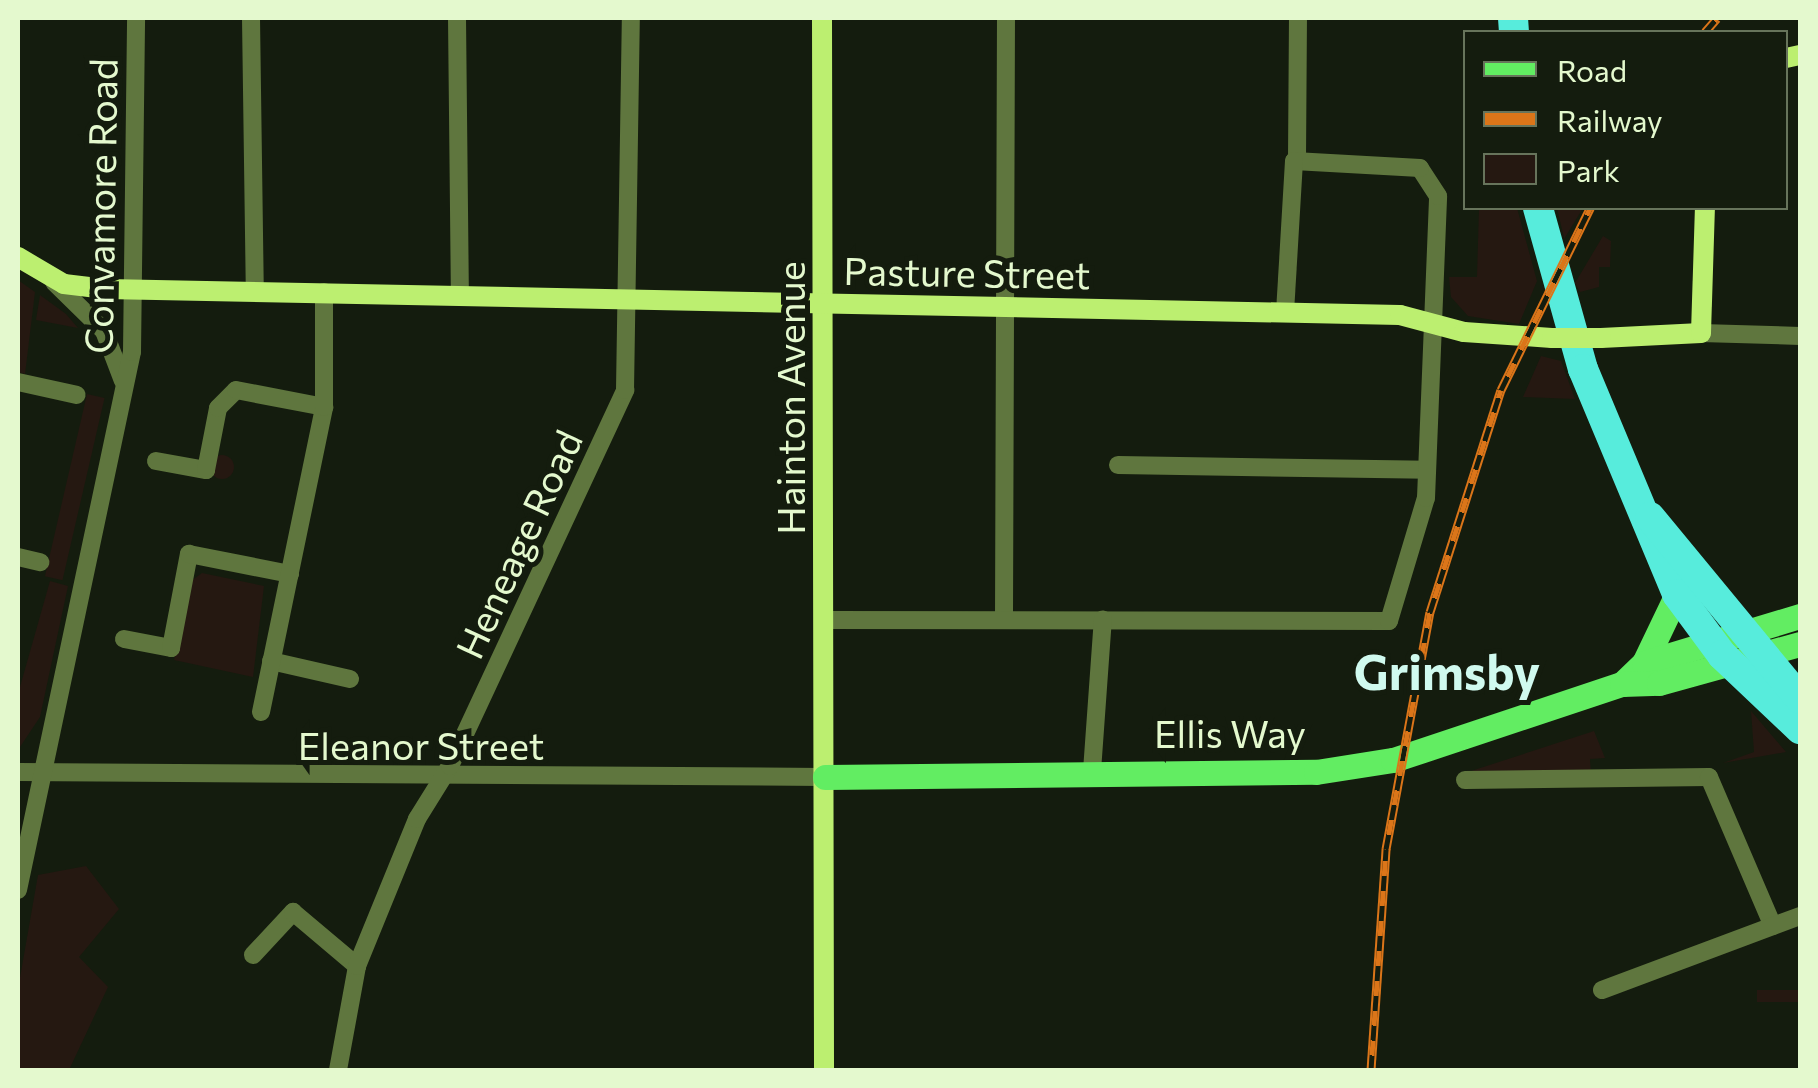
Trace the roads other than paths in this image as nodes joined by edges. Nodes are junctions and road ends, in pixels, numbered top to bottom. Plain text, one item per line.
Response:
1 (136, 18) edge
2 (251, 18) edge
3 (457, 18) edge
4 (632, 18) edge
5 (822, 18) edge
6 (1006, 18) edge
7 (1298, 18) edge
8 (1296, 160) junction
9 (1539, 210) edge
10 (1705, 210) edge
11 (18, 257) edge
12 (45, 275) junction
13 (136, 288) junction
14 (256, 289) junction
15 (324, 292) junction
16 (460, 295) junction
17 (630, 301) junction
18 (824, 305) junction
19 (1002, 305) junction
20 (1286, 313) junction
21 (1434, 323) junction
22 (1701, 333) junction
23 (1800, 336) edge
24 (18, 382) edge
25 (78, 395) dead end
26 (122, 396) junction
27 (324, 407) junction
28 (156, 461) dead end
29 (1118, 465) dead end
30 (1427, 470) junction
31 (1649, 516) junction
32 (18, 557) edge
33 (40, 562) dead end
34 (290, 574) junction
35 (1677, 594) junction
36 (1800, 616) edge
37 (1004, 617) junction
38 (1103, 619) junction
39 (826, 620) junction
40 (124, 639) dead end
41 (1758, 642) junction
42 (1800, 644) edge
43 (1721, 653) junction
44 (271, 662) junction
45 (1644, 663) junction
46 (350, 678) dead end
47 (1622, 684) junction
48 (1800, 700) edge
49 (261, 712) dead end
50 (1800, 729) edge
51 (1092, 771) junction
52 (18, 772) edge
53 (41, 776) junction
54 (442, 778) junction
55 (825, 778) junction
56 (1465, 780) dead end
57 (18, 890) edge
58 (1800, 916) edge
59 (1773, 926) junction
60 (253, 955) dead end
61 (357, 966) junction
62 (1602, 990) dead end
63 (338, 1070) edge
64 (824, 1070) edge

1 - 13 street, Convamore Road
2 - 14 street
3 - 16 street
4 - 17 street, Heneage Road
5 - 18 street, Hainton Avenue
6 - 19 street
7 - 8 street
8 - 20 street
8 - 21 street
9 - 31 highway
10 - 22 street
11 - 12 street, Pasture Street
12 - 13 street, Pasture Street
12 - 26 street, Convamore Road
13 - 14 street, Pasture Street
13 - 26 street, Convamore Road
14 - 15 street, Pasture Street
15 - 16 street, Pasture Street
15 - 27 street
16 - 17 street, Pasture Street
17 - 18 street, Pasture Street
17 - 54 street, Heneage Road
18 - 19 street, Pasture Street
18 - 39 street, Hainton Avenue
19 - 20 street, Pasture Street
19 - 37 street
20 - 21 street, Pasture Street
21 - 22 street, Pasture Street, bridge
21 - 30 street
22 - 23 street, Pasture Street
24 - 25 street
26 - 53 street, Convamore Road
27 - 28 street
27 - 34 street
29 - 30 street
30 - 38 street
31 - 35 highway
31 - 41 highway
32 - 33 street
34 - 40 street
34 - 44 street
35 - 43 highway
35 - 45 main road
36 - 41 main road, Ellis Way
37 - 38 street
37 - 39 street
38 - 51 street
39 - 55 street, Hainton Avenue
41 - 42 main road, Ellis Way
41 - 43 main road, Ellis Way
41 - 48 highway
43 - 45 main road, Ellis Way
43 - 47 main road, Ellis Way
43 - 50 highway
44 - 46 street
44 - 49 street
45 - 47 main road, Ellis Way
47 - 51 main road, Ellis Way
51 - 55 main road, Ellis Way
52 - 53 street, Eleanor Street
53 - 54 street, Eleanor Street
53 - 57 street, Convamore Road
54 - 55 street, Eleanor Street
54 - 61 street, Heneage Road
55 - 64 street, Hainton Avenue
56 - 59 street
58 - 59 street
59 - 62 street
60 - 61 street
61 - 63 street, Heneage Road

